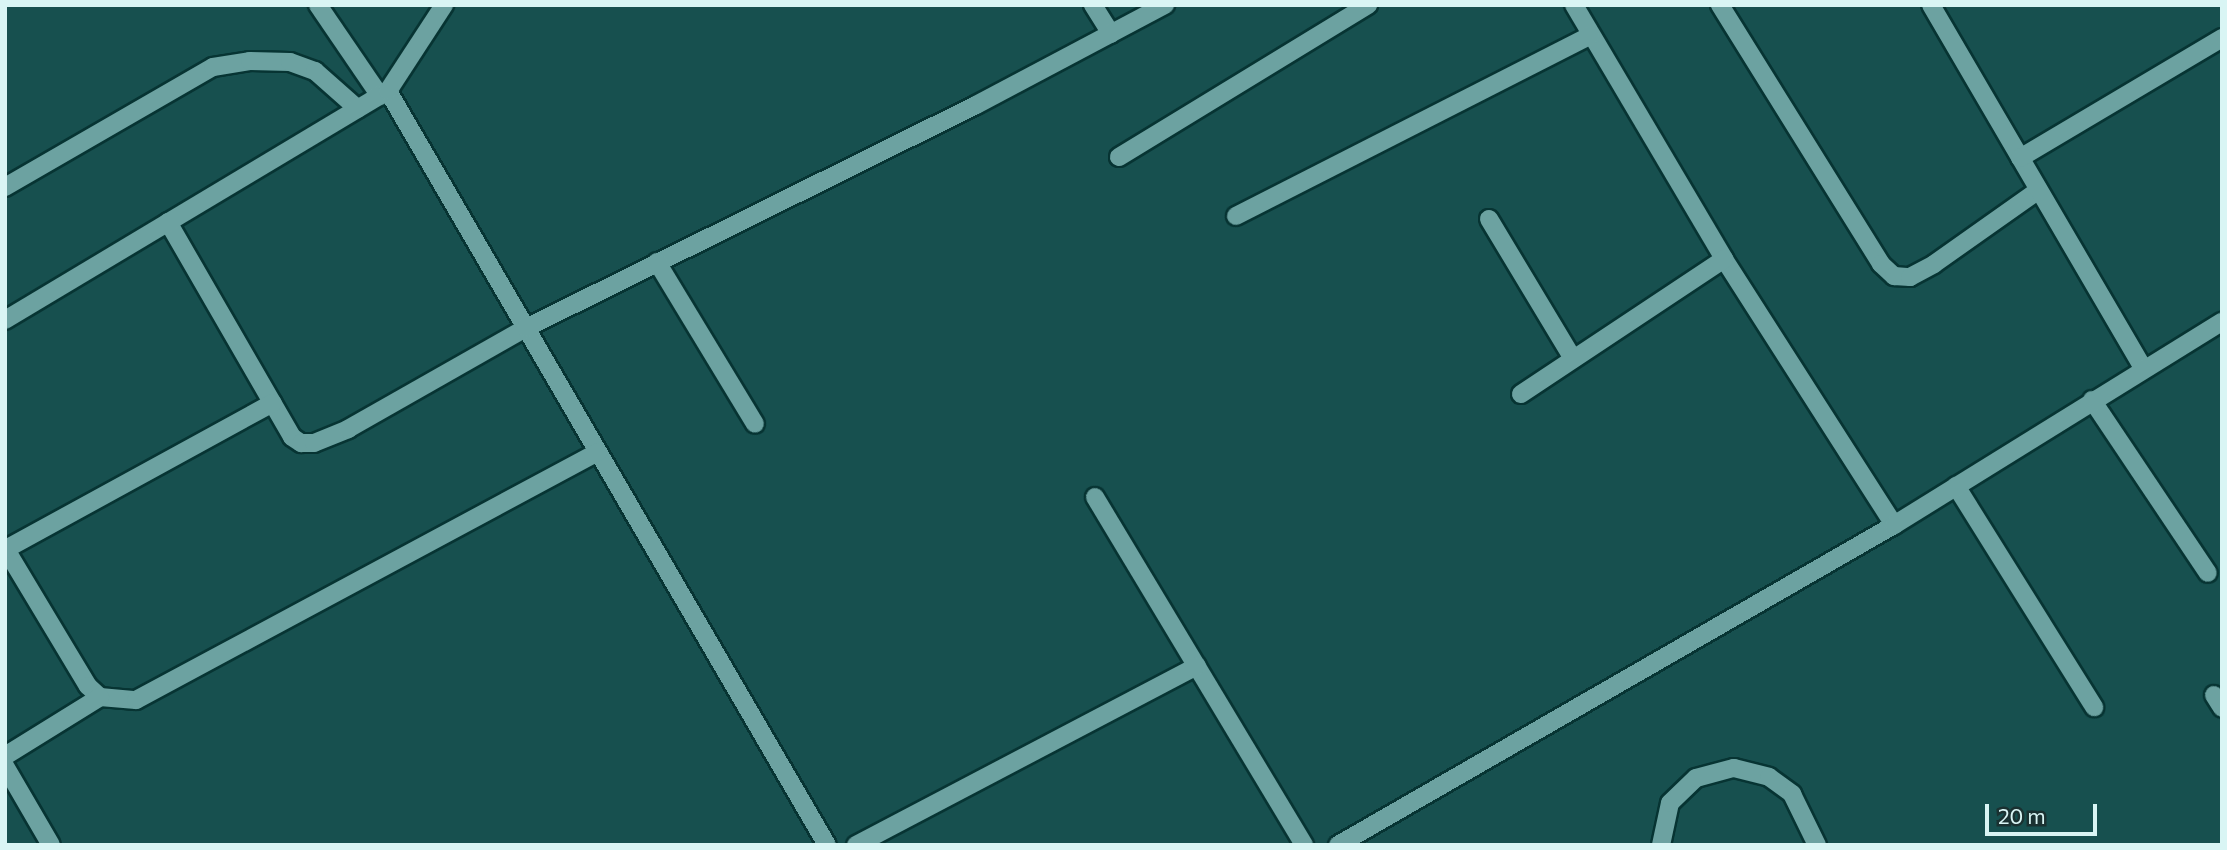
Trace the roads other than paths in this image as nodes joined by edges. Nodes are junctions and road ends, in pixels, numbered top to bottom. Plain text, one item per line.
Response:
1 (318, 5) edge
2 (444, 5) edge
3 (1093, 5) edge
4 (1165, 5) edge
5 (1368, 5) edge
6 (1574, 5) edge
7 (1720, 5) edge
8 (1931, 5) edge
9 (1111, 34) junction
10 (1591, 35) junction
11 (2222, 38) edge
12 (384, 93) junction
13 (358, 109) junction
14 (1118, 158) dead end
15 (2020, 158) junction
16 (5, 187) edge
17 (2039, 190) junction
18 (1236, 216) dead end
19 (1489, 219) dead end
20 (168, 222) junction
21 (1724, 259) junction
22 (657, 262) junction
23 (5, 320) edge
24 (2222, 322) edge
25 (526, 328) junction
26 (1573, 359) junction
27 (2143, 368) junction
28 (1521, 394) dead end
29 (2092, 400) junction
30 (273, 403) junction
31 (755, 424) dead end
32 (598, 452) junction
33 (1956, 486) junction
34 (1096, 497) dead end
35 (1894, 524) junction
36 (6, 549) edge
37 (2207, 573) dead end
38 (1197, 666) junction
39 (100, 697) junction
40 (2094, 707) dead end
41 (5, 756) edge
42 (5, 766) edge
43 (51, 845) edge
44 (827, 845) edge
45 (856, 845) edge
46 (1304, 845) edge
47 (1338, 845) edge
48 (1661, 845) edge
49 (1817, 845) edge

1 - 12 street
2 - 12 street
3 - 9 street
4 - 9 street
5 - 14 street
6 - 10 street
7 - 17 street
8 - 15 street
9 - 22 street
10 - 18 street
10 - 21 street
11 - 15 street
12 - 13 street
12 - 25 street
13 - 16 street
13 - 20 street
15 - 17 street
17 - 27 street
19 - 26 street
20 - 23 street
20 - 30 street
21 - 26 street
21 - 35 street
22 - 25 street
22 - 31 street
24 - 27 street
25 - 30 street
25 - 32 street
26 - 28 street
27 - 29 street
29 - 33 street
29 - 37 street
30 - 36 street
32 - 39 street
32 - 44 street
33 - 35 street
33 - 40 street
34 - 38 street
35 - 47 street
36 - 39 street
38 - 45 street
38 - 46 street
39 - 41 street
42 - 43 street
48 - 49 street

